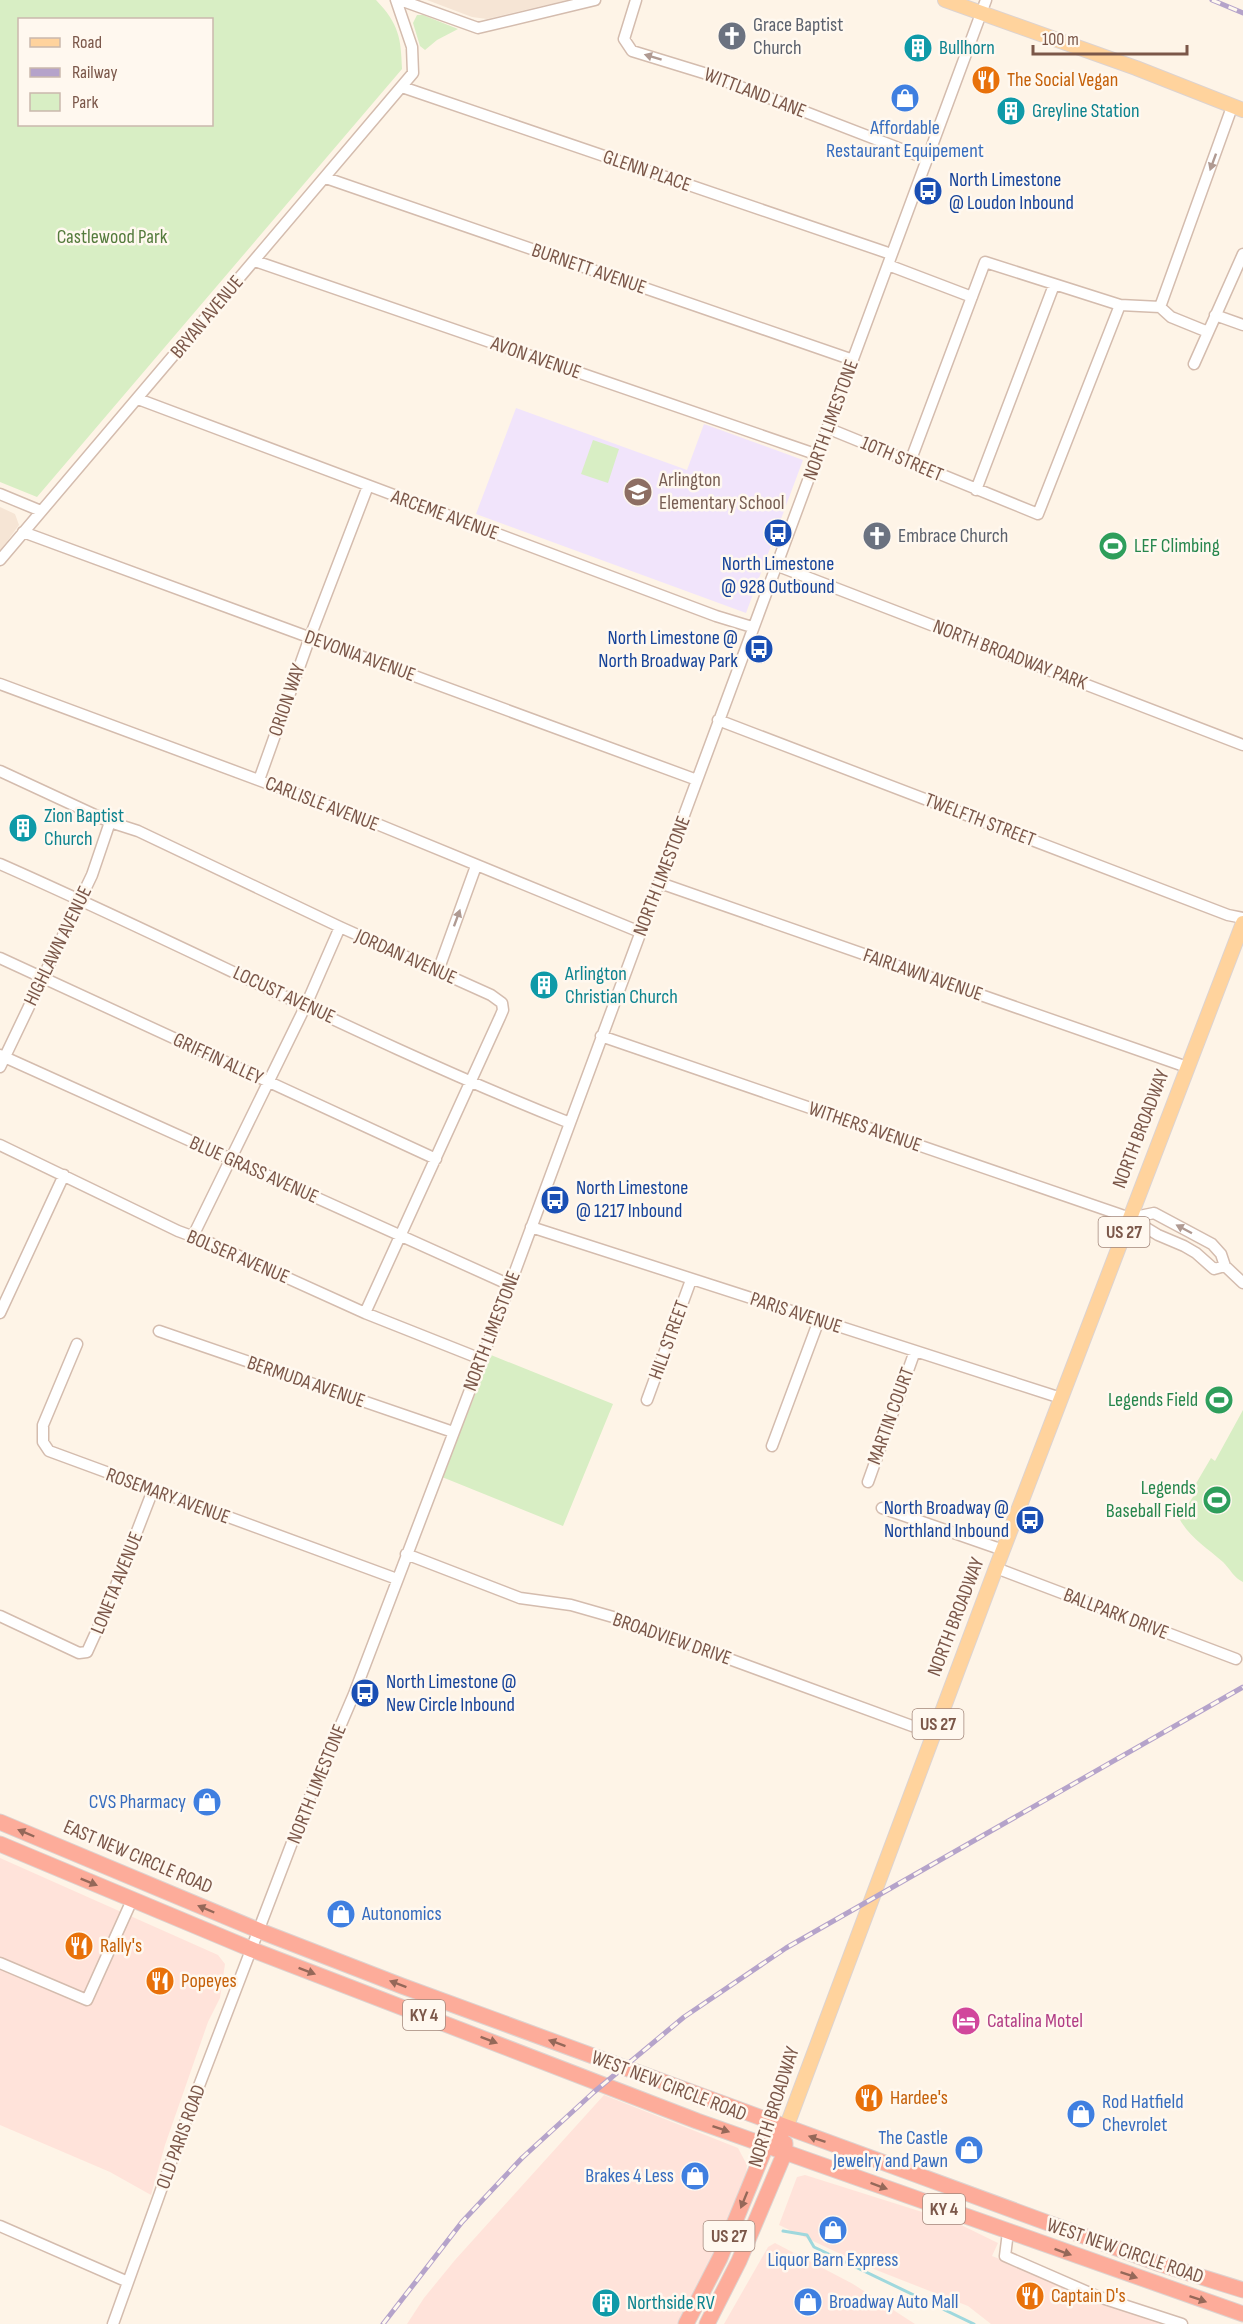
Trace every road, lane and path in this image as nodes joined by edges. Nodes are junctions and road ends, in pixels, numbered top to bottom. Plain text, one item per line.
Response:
1 (398, 0) edge
2 (595, 0) edge
3 (636, 0) edge
4 (945, 0) edge
5 (984, 6) edge
6 (402, 87) junction
7 (1238, 109) edge
8 (927, 159) junction
9 (326, 178) junction
10 (1243, 254) edge
11 (890, 260) junction
12 (255, 261) junction
13 (1054, 285) junction
14 (972, 297) junction
15 (1120, 305) junction
16 (1160, 307) junction
17 (1215, 315) junction
18 (1243, 325) edge
19 (1208, 332) junction
20 (853, 360) junction
21 (1194, 364) dead end
22 (138, 399) junction
23 (827, 428) junction
24 (818, 455) junction
25 (910, 462) junction
26 (368, 486) junction
27 (976, 489) junction
28 (0, 494) edge
29 (41, 511) junction
30 (23, 532) junction
31 (0, 560) edge
32 (778, 566) junction
33 (753, 627) junction
34 (310, 637) junction
35 (0, 684) edge
36 (718, 720) junction
37 (1243, 745) edge
38 (0, 771) edge
39 (259, 780) junction
40 (697, 780) junction
41 (110, 822) junction
42 (0, 864) edge
43 (476, 866) junction
44 (660, 884) junction
45 (81, 899) junction
46 (1243, 918) edge
47 (1243, 923) edge
48 (340, 927) junction
49 (640, 933) junction
50 (0, 958) edge
51 (438, 971) junction
52 (42, 978) junction
53 (306, 1005) junction
54 (601, 1036) junction
55 (1, 1060) edge
56 (1187, 1067) junction
57 (267, 1082) junction
58 (470, 1082) junction
59 (570, 1123) junction
60 (0, 1145) edge
61 (229, 1159) junction
62 (436, 1160) junction
63 (64, 1175) junction
64 (1130, 1218) junction
65 (531, 1227) junction
66 (399, 1235) junction
67 (193, 1236) junction
68 (1225, 1266) junction
69 (691, 1280) junction
70 (1243, 1283) edge
71 (510, 1285) junction
72 (0, 1313) edge
73 (364, 1313) junction
74 (819, 1320) junction
75 (159, 1331) dead end
76 (77, 1344) dead end
77 (915, 1351) junction
78 (481, 1359) junction
79 (1061, 1398) junction
80 (647, 1401) dead end
81 (453, 1432) junction
82 (772, 1446) dead end
83 (868, 1482) dead end
84 (153, 1490) junction
85 (882, 1508) dead end
86 (1004, 1550) junction
87 (406, 1554) junction
88 (996, 1568) junction
89 (397, 1579) junction
90 (0, 1616) edge
91 (1236, 1659) dead end
92 (934, 1734) junction
93 (0, 1822) edge
94 (0, 1844) edge
95 (132, 1900) junction
96 (260, 1931) junction
97 (252, 1950) junction
98 (0, 1963) edge
99 (786, 2128) junction
100 (766, 2146) junction
101 (785, 2152) junction
102 (0, 2226) edge
103 (1008, 2232) junction
104 (128, 2282) junction
105 (1243, 2290) edge
106 (1243, 2314) edge
107 (112, 2324) edge
108 (686, 2324) edge
109 (707, 2324) edge
110 (1182, 2324) edge

1 - 2 street
1 - 6 street, BRYAN AVENUE
8 -> 3 street, WITTLAND LANE
4 - 5 main road
5 - 7 main road
5 - 8 street, NORTH LIMESTONE
6 - 9 street, BRYAN AVENUE
6 - 11 street, GLENN PLACE
7 -> 16 street
8 - 11 street, NORTH LIMESTONE
9 - 12 street, BRYAN AVENUE
9 - 20 street, BURNETT AVENUE
10 - 17 street
11 - 14 street, GLENN PLACE
11 - 20 street, NORTH LIMESTONE
12 - 22 street, BRYAN AVENUE
12 - 24 street, AVON AVENUE
13 - 14 street
13 - 15 street
13 - 27 street
14 - 25 street
15 - 16 street
15 - 27 street, 10TH STREET
16 - 19 street
17 - 18 street
17 - 19 street
19 - 21 street
20 - 23 street, NORTH LIMESTONE
22 - 26 street, ARCEME AVENUE
22 - 29 street, BRYAN AVENUE
23 - 24 street, NORTH LIMESTONE
23 - 25 street, 10TH STREET
24 - 32 street, NORTH LIMESTONE
25 - 27 street, 10TH STREET
26 - 33 street, ARCEME AVENUE
26 - 34 street, ORION WAY
28 - 29 street
29 - 30 street, BRYAN AVENUE
30 - 31 street, BRYAN AVENUE
30 - 34 street, DEVONIA AVENUE
32 - 33 street, NORTH LIMESTONE
32 - 37 street, NORTH BROADWAY PARK
33 - 36 street, NORTH LIMESTONE
34 - 39 street, ORION WAY
34 - 40 street, DEVONIA AVENUE
35 - 39 street, CARLISLE AVENUE
36 - 40 street, NORTH LIMESTONE
36 - 46 street, TWELFTH STREET
38 - 41 street, JORDAN AVENUE
39 - 43 street, CARLISLE AVENUE
40 - 44 street, NORTH LIMESTONE
41 - 45 street, HIGHLAWN AVENUE
41 - 48 street, JORDAN AVENUE
42 - 45 street, LOCUST AVENUE
43 - 49 street, CARLISLE AVENUE
51 -> 43 street
44 - 49 street, NORTH LIMESTONE
44 - 56 street, FAIRLAWN AVENUE
45 - 52 street, HIGHLAWN AVENUE
45 - 53 street, LOCUST AVENUE
47 - 56 main road, NORTH BROADWAY / US 27
48 - 51 street, JORDAN AVENUE
48 - 53 street
49 - 54 street, NORTH LIMESTONE
50 - 52 street, GRIFFIN ALLEY
51 - 58 street, JORDAN AVENUE
52 - 55 street, HIGHLAWN AVENUE
52 - 57 street, GRIFFIN ALLEY
53 - 57 street
53 - 58 street, LOCUST AVENUE
54 - 59 street, NORTH LIMESTONE
54 - 64 street, WITHERS AVENUE
55 - 61 street, BLUE GRASS AVENUE
56 - 64 main road, NORTH BROADWAY / US 27
57 - 61 street
57 - 62 street, GRIFFIN ALLEY
58 - 59 street, LOCUST AVENUE
58 - 62 street, JORDAN AVENUE
59 - 65 street, NORTH LIMESTONE
60 - 63 street, BOLSER AVENUE
61 - 66 street, BLUE GRASS AVENUE
61 - 67 street
62 - 66 street, JORDAN AVENUE
63 - 67 street, BOLSER AVENUE
63 - 72 street
64 - 68 street
68 -> 64 street
64 - 79 main road, NORTH BROADWAY / US 27
65 - 69 street, PARIS AVENUE
65 - 71 street, NORTH LIMESTONE
66 - 71 street, BLUE GRASS AVENUE
66 - 73 street, JORDAN AVENUE
67 - 73 street, BOLSER AVENUE
68 - 70 street
69 - 74 street, PARIS AVENUE
69 - 80 street, HILL STREET
71 - 78 street, NORTH LIMESTONE
73 - 78 street, BOLSER AVENUE
74 - 77 street, PARIS AVENUE
74 - 82 street
75 - 81 street, BERMUDA AVENUE
76 - 84 street, ROSEMARY AVENUE
77 - 79 street, PARIS AVENUE
77 - 83 street, MARTIN COURT
78 - 81 street, NORTH LIMESTONE
79 - 86 main road, NORTH BROADWAY / US 27
81 - 87 street, NORTH LIMESTONE
84 - 89 street, ROSEMARY AVENUE
84 - 90 street, LONETA AVENUE
85 - 86 street
86 - 88 main road, NORTH BROADWAY / US 27
87 - 89 street, NORTH LIMESTONE
87 - 92 street, BROADVIEW DRIVE
88 - 91 street, BALLPARK DRIVE
88 - 92 main road, NORTH BROADWAY / US 27
89 - 96 street, NORTH LIMESTONE
92 - 99 main road, NORTH BROADWAY / US 27
96 -> 93 highway, EAST NEW CIRCLE ROAD / KY 4
94 -> 95 highway, KY 4
95 - 97 highway, KY 4
95 - 98 street
96 - 97 street, NORTH LIMESTONE
99 -> 96 highway, WEST NEW CIRCLE ROAD / KY 4
97 -> 100 highway, WEST NEW CIRCLE ROAD / KY 4
97 - 104 street, OLD PARIS ROAD
99 - 100 highway, US 27
99 - 101 highway, NORTH BROADWAY / US 27
105 -> 99 highway, WEST NEW CIRCLE ROAD / KY 4
100 - 101 highway, WEST NEW CIRCLE ROAD / KY 4
100 -> 108 highway, NORTH BROADWAY / US 27
101 -> 103 highway, WEST NEW CIRCLE ROAD / KY 4
101 - 109 highway, NORTH BROADWAY / US 27
102 - 104 street
103 -> 106 highway, WEST NEW CIRCLE ROAD / KY 4
103 - 110 street
104 - 107 street, OLD PARIS ROAD

